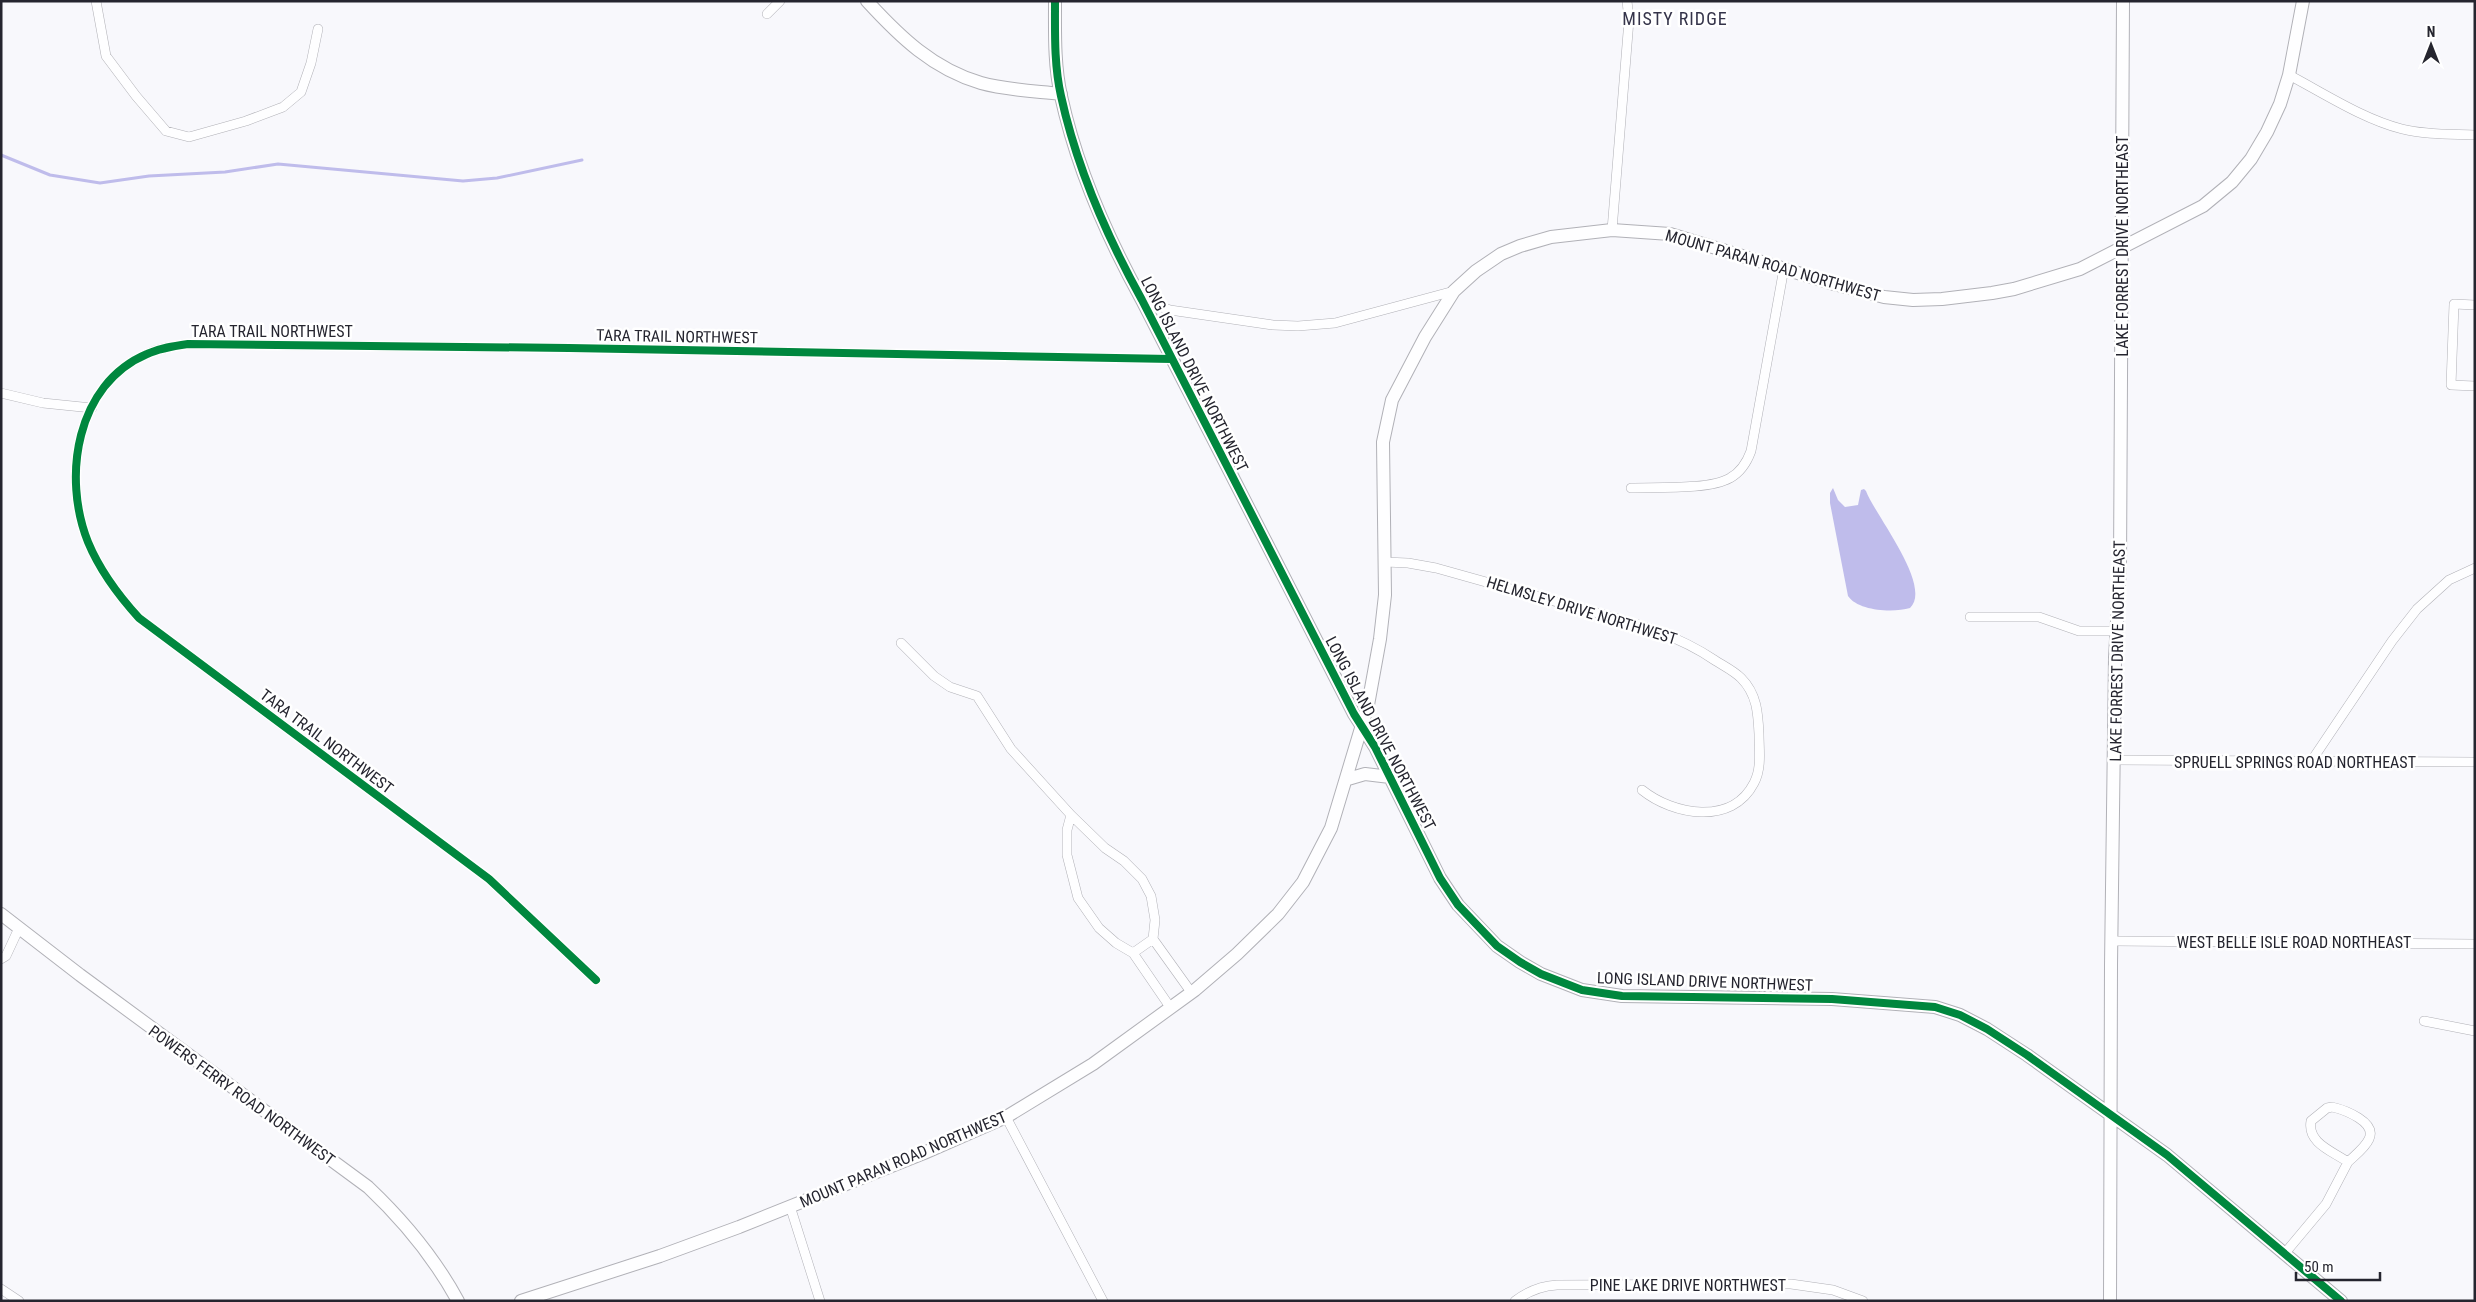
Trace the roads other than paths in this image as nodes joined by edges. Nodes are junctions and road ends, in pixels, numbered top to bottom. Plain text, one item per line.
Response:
1 (96, 1) edge
2 (780, 1) edge
3 (867, 1) edge
4 (1055, 1) edge
5 (1627, 1) edge
6 (2123, 1) edge
7 (2303, 1) edge
8 (767, 14) dead end
9 (318, 29) dead end
10 (2288, 75) junction
11 (1061, 94) junction
12 (2475, 135) edge
13 (1612, 230) junction
14 (2123, 248) junction
15 (1784, 268) junction
16 (1454, 291) junction
17 (1142, 300) junction
18 (2475, 305) edge
19 (1172, 359) junction
20 (2475, 386) edge
21 (1, 393) edge
22 (92, 408) junction
23 (1631, 488) dead end
24 (1384, 562) junction
25 (2475, 568) edge
26 (1970, 617) dead end
27 (2117, 631) junction
28 (901, 643) dead end
29 (1363, 728) junction
30 (2115, 760) junction
31 (2475, 762) edge
32 (2310, 763) junction
33 (1390, 776) junction
34 (1348, 779) junction
35 (1642, 790) dead end
36 (1071, 815) junction
37 (1, 914) edge
38 (20, 928) junction
39 (1153, 940) junction
40 (2113, 941) junction
41 (2475, 944) edge
42 (1133, 953) junction
43 (1, 959) edge
44 (596, 980) dead end
45 (1191, 992) junction
46 (1170, 1007) junction
47 (2424, 1021) dead end
48 (2475, 1031) edge
49 (2110, 1112) junction
50 (1006, 1117) junction
51 (2348, 1162) junction
52 (790, 1206) junction
53 (2285, 1253) junction
54 (1, 1289) edge
55 (19, 1301) edge
56 (458, 1301) edge
57 (521, 1301) edge
58 (820, 1301) edge
59 (1103, 1301) edge
60 (1515, 1301) edge
61 (1863, 1301) edge
62 (2110, 1301) edge
63 (2341, 1301) edge

1 - 9 street
2 - 8 street
3 - 11 street
4 - 11 street, LONG ISLAND DRIVE NORTHWEST
5 - 13 street
6 - 14 street, LAKE FORREST DRIVE NORTHEAST
7 - 10 street, MOUNT PARAN ROAD NORTHWEST
10 - 12 street
10 - 14 street, MOUNT PARAN ROAD NORTHWEST
11 - 17 street, LONG ISLAND DRIVE NORTHWEST
13 - 15 street, MOUNT PARAN ROAD NORTHWEST
13 - 16 street, MOUNT PARAN ROAD NORTHWEST
14 - 15 street, MOUNT PARAN ROAD NORTHWEST
14 - 27 street, LAKE FORREST DRIVE NORTHEAST
15 - 23 street
16 - 17 street
16 - 24 street, MOUNT PARAN ROAD NORTHWEST
17 - 19 street, LONG ISLAND DRIVE NORTHWEST
18 - 20 street
19 - 22 street, TARA TRAIL NORTHWEST
19 - 29 street, LONG ISLAND DRIVE NORTHWEST
21 - 22 street
22 - 44 street, TARA TRAIL NORTHWEST
24 - 29 street, MOUNT PARAN ROAD NORTHWEST
24 - 35 street, HELMSLEY DRIVE NORTHWEST
25 - 32 street
26 - 27 street
27 - 30 street, LAKE FORREST DRIVE NORTHEAST
28 - 36 street
29 - 33 street, LONG ISLAND DRIVE NORTHWEST
29 - 34 street, MOUNT PARAN ROAD NORTHWEST
30 - 32 street, SPRUELL SPRINGS ROAD NORTHEAST
30 - 40 street, LAKE FORREST DRIVE NORTHEAST
31 - 32 street, SPRUELL SPRINGS ROAD NORTHEAST
33 - 34 street
33 - 49 street, LONG ISLAND DRIVE NORTHWEST
34 - 45 street, MOUNT PARAN ROAD NORTHWEST
36 - 39 street
36 - 42 street
37 - 38 street, POWERS FERRY ROAD NORTHWEST
38 - 43 street
38 - 56 street, POWERS FERRY ROAD NORTHWEST
39 - 42 street
39 - 45 street
40 - 41 street, WEST BELLE ISLE ROAD NORTHEAST
40 - 49 street, LAKE FORREST DRIVE NORTHEAST
42 - 46 street
45 - 46 street, MOUNT PARAN ROAD NORTHWEST
46 - 50 street, MOUNT PARAN ROAD NORTHWEST
47 - 48 street
49 - 53 street, LONG ISLAND DRIVE NORTHWEST
49 - 62 street, LAKE FORREST DRIVE NORTHEAST
50 - 52 street, MOUNT PARAN ROAD NORTHWEST
50 - 59 street
51 - 51 street
51 - 53 street
52 - 57 street, MOUNT PARAN ROAD NORTHWEST
52 - 58 street
53 - 63 street, LONG ISLAND DRIVE NORTHWEST
54 - 55 street
60 - 61 street, PINE LAKE DRIVE NORTHWEST

